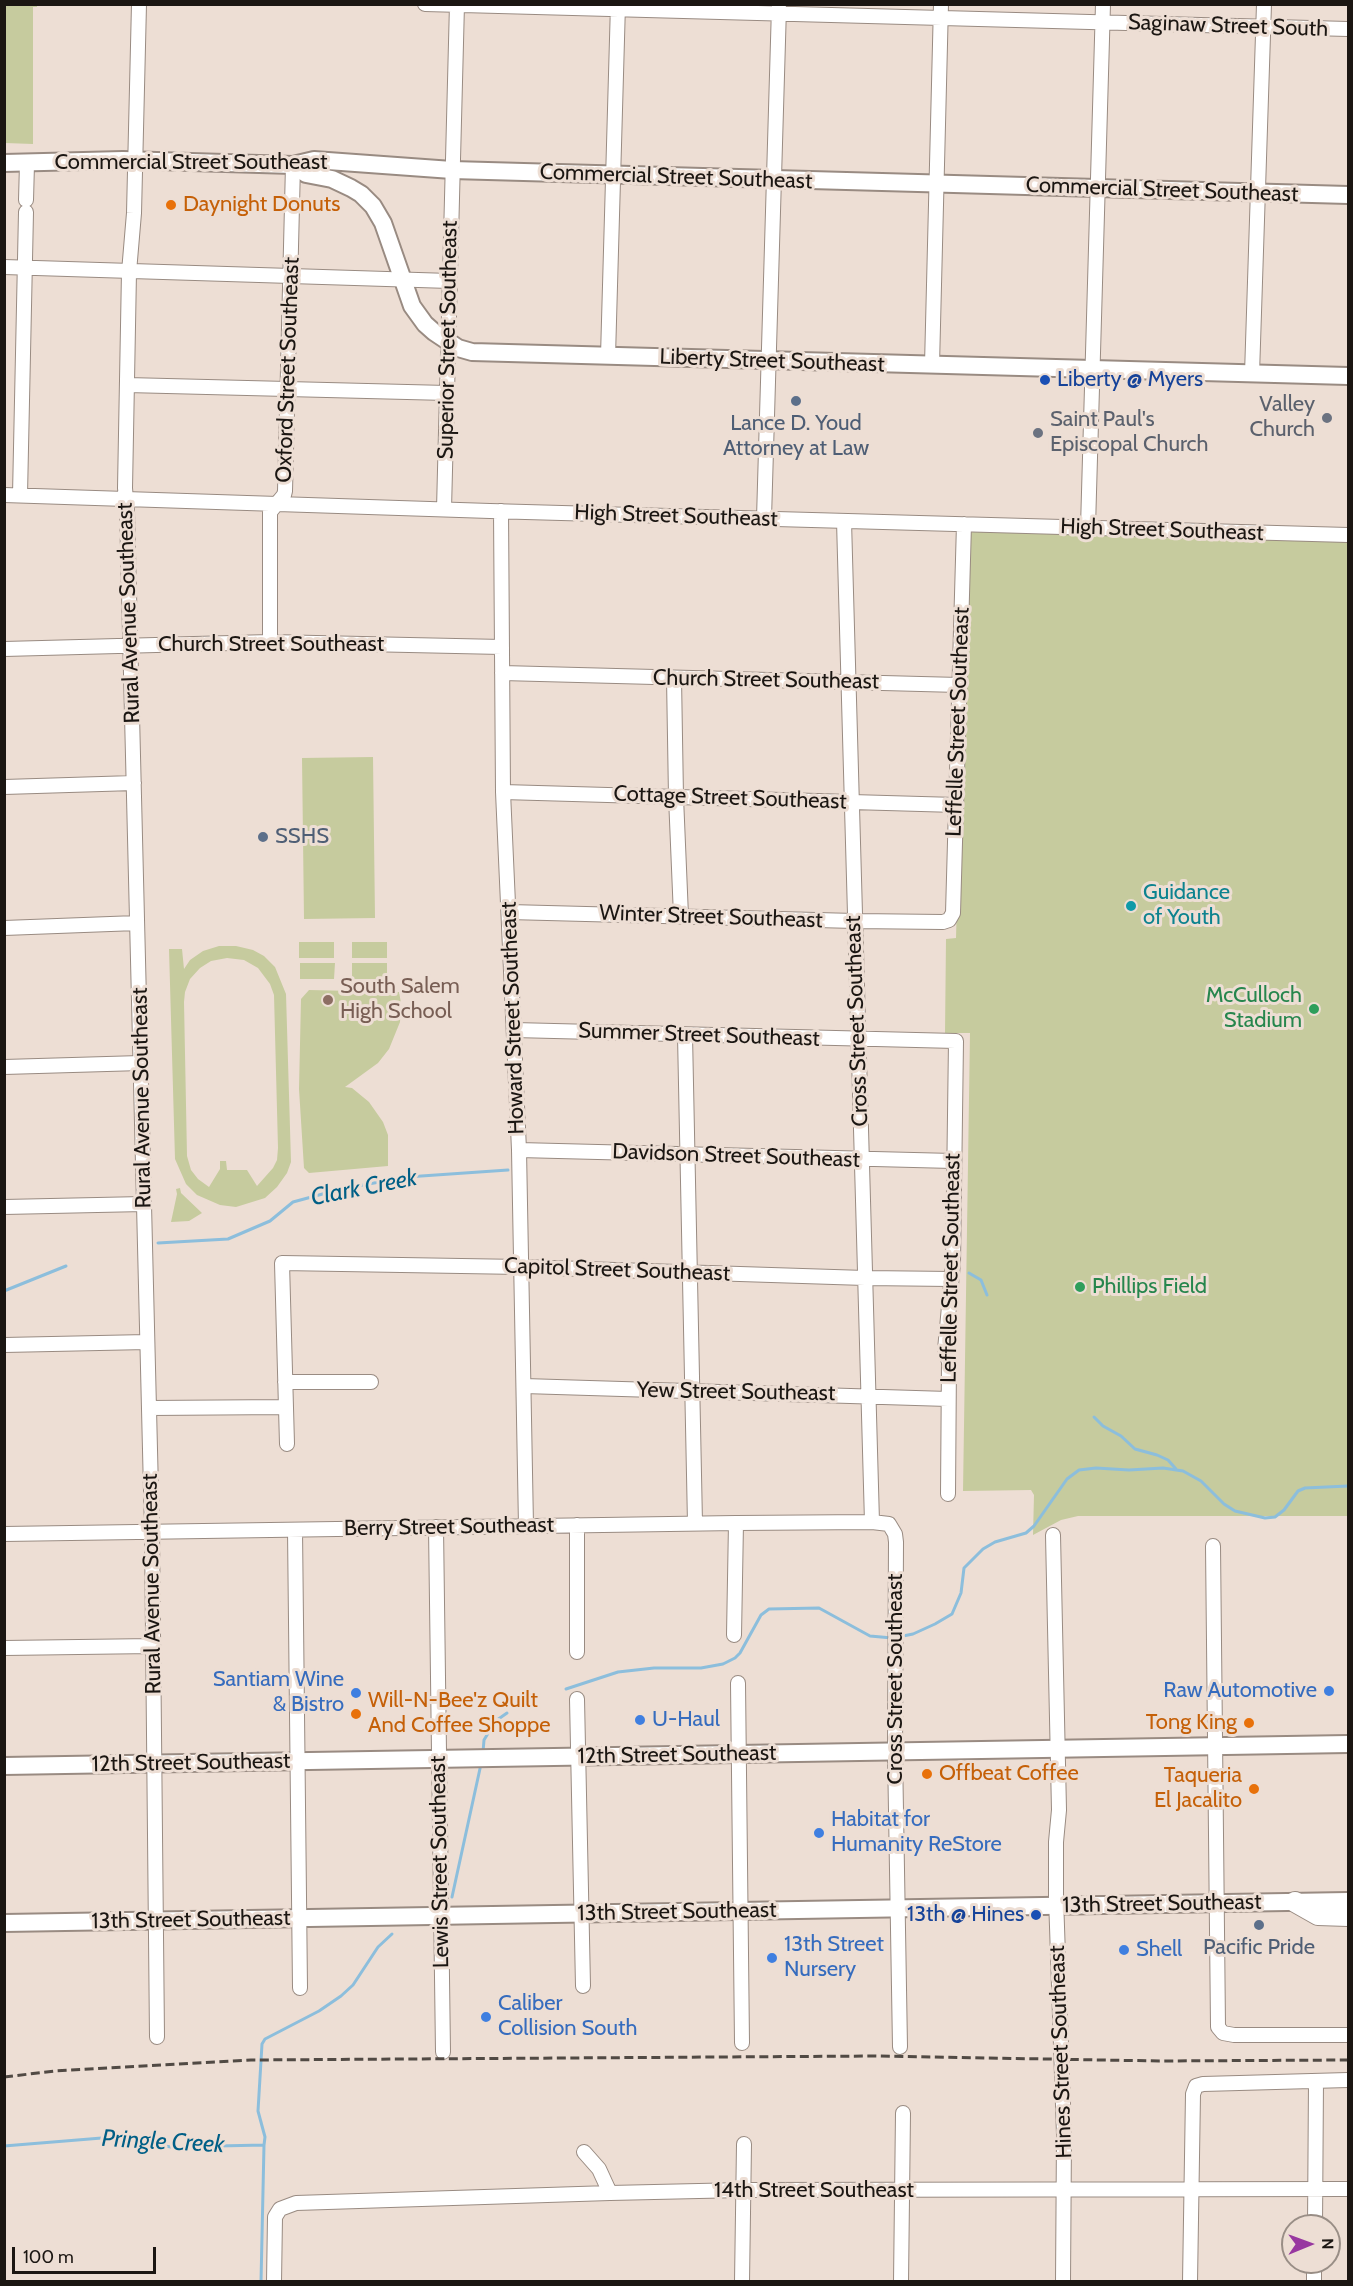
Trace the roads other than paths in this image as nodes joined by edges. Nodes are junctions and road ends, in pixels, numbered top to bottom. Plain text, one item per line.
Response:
1 (139, 4) edge
2 (425, 4) edge
3 (1103, 4) edge
4 (1264, 4) edge
5 (456, 5) edge
6 (618, 7) edge
7 (779, 9) edge
8 (941, 11) edge
9 (1103, 22) junction
10 (1263, 27) junction
11 (1348, 29) edge
12 (135, 160) junction
13 (4, 163) edge
14 (27, 164) junction
15 (293, 165) junction
16 (452, 170) junction
17 (613, 175) junction
18 (774, 180) junction
19 (936, 184) junction
20 (1098, 188) junction
21 (1259, 192) junction
22 (1348, 195) edge
23 (4, 267) edge
24 (24, 267) junction
25 (129, 272) junction
26 (291, 278) junction
27 (402, 280) junction
28 (450, 281) junction
29 (448, 342) junction
30 (608, 356) junction
31 (769, 361) junction
32 (932, 365) junction
33 (1092, 370) junction
34 (1252, 374) junction
35 (1348, 376) edge
36 (127, 385) junction
37 (289, 389) junction
38 (447, 393) junction
39 (4, 495) edge
40 (20, 495) junction
41 (126, 500) junction
42 (278, 504) junction
43 (444, 509) junction
44 (501, 511) junction
45 (765, 518) junction
46 (843, 521) junction
47 (964, 524) junction
48 (1088, 527) junction
49 (1348, 535) edge
50 (270, 642) junction
51 (131, 646) junction
52 (502, 647) junction
53 (4, 649) edge
54 (502, 673) junction
55 (674, 678) junction
56 (848, 683) junction
57 (959, 685) junction
58 (134, 783) junction
59 (4, 787) edge
60 (504, 792) junction
61 (676, 797) junction
62 (852, 802) junction
63 (956, 805) junction
64 (509, 912) junction
65 (681, 916) junction
66 (949, 920) joint
67 (855, 921) junction
68 (137, 923) junction
69 (4, 928) edge
70 (514, 1030) junction
71 (685, 1035) junction
72 (858, 1040) junction
73 (956, 1041) joint
74 (141, 1063) junction
75 (4, 1067) edge
76 (519, 1150) junction
77 (688, 1154) junction
78 (861, 1160) junction
79 (953, 1161) junction
80 (144, 1204) junction
81 (4, 1207) edge
82 (521, 1267) junction
83 (690, 1272) junction
84 (865, 1278) junction
85 (951, 1279) junction
86 (147, 1342) junction
87 (4, 1345) edge
88 (285, 1382) junction
89 (371, 1382) dead end
90 (524, 1386) junction
91 (694, 1392) junction
92 (868, 1395) junction
93 (948, 1399) junction
94 (286, 1407) junction
95 (149, 1408) junction
96 (287, 1444) dead end
97 (948, 1494) dead end
98 (872, 1522) junction
99 (695, 1523) junction
100 (736, 1523) junction
101 (577, 1525) junction
102 (526, 1526) junction
103 (436, 1527) junction
104 (892, 1527) joint
105 (295, 1530) junction
106 (152, 1531) junction
107 (4, 1534) edge
108 (1053, 1535) dead end
109 (1213, 1546) dead end
110 (734, 1635) dead end
111 (153, 1646) junction
112 (4, 1648) edge
113 (577, 1652) dead end
114 (738, 1683) dead end
115 (577, 1699) dead end
116 (1348, 1744) edge
117 (1215, 1746) junction
118 (1058, 1749) junction
119 (895, 1752) junction
120 (738, 1754) junction
121 (579, 1757) junction
122 (438, 1760) junction
123 (297, 1761) junction
124 (155, 1764) junction
125 (4, 1766) edge
126 (1348, 1901) edge
127 (1295, 1902) junction
128 (1216, 1904) junction
129 (1056, 1906) junction
130 (897, 1908) junction
131 (741, 1911) junction
132 (581, 1913) junction
133 (441, 1916) junction
134 (1348, 1916) edge
135 (300, 1918) junction
136 (157, 1920) junction
137 (4, 1923) edge
138 (583, 1986) dead end
139 (300, 1988) dead end
140 (1348, 2035) edge
141 (157, 2037) dead end
142 (742, 2043) dead end
143 (900, 2047) dead end
144 (443, 2052) dead end
145 (1348, 2080) edge
146 (1316, 2081) junction
147 (903, 2113) dead end
148 (744, 2144) dead end
149 (584, 2152) dead end
150 (1064, 2189) junction
151 (1192, 2189) junction
152 (1315, 2189) junction
153 (1348, 2189) edge
154 (743, 2190) junction
155 (902, 2190) junction
156 (610, 2193) junction
157 (1315, 2214) edge
158 (274, 2282) edge
159 (742, 2282) edge
160 (901, 2282) edge
161 (1063, 2282) edge
162 (1191, 2282) edge

1 - 12 street, Rural Avenue Southeast
2 - 5 street, Saginaw Street South
3 - 9 street
4 - 10 street
5 - 6 street, Saginaw Street South
5 - 16 street, Superior Street Southeast
6 - 7 street, Saginaw Street South
6 - 17 street
7 - 8 street, Saginaw Street South
7 - 18 street
8 - 9 street, Saginaw Street South
8 - 19 street
9 - 10 street, Saginaw Street South
9 - 20 street
10 - 11 street, Saginaw Street South
10 - 21 street
12 - 14 main road, Commercial Street Southeast
12 - 15 main road, Commercial Street Southeast
12 - 25 street, Rural Avenue Southeast
13 - 14 main road, Commercial Street Southeast
14 - 24 street
15 - 16 main road, Commercial Street Southeast
15 - 26 street, Oxford Street Southeast
15 - 27 main road, Liberty Street Southeast
16 - 17 main road, Commercial Street Southeast
16 - 28 street, Superior Street Southeast
17 - 18 main road, Commercial Street Southeast
17 - 30 street
18 - 19 main road, Commercial Street Southeast
18 - 31 street
19 - 20 main road, Commercial Street Southeast
19 - 32 street
20 - 21 main road, Commercial Street Southeast
20 - 33 street
21 - 22 main road, Commercial Street Southeast
21 - 34 street
23 - 24 street
24 - 25 street
24 - 40 street
25 - 26 street
25 - 36 street, Rural Avenue Southeast
26 - 27 street
26 - 37 street, Oxford Street Southeast
27 - 28 street
27 - 29 main road, Liberty Street Southeast
28 - 29 street, Superior Street Southeast
29 - 30 main road, Liberty Street Southeast
29 - 38 street, Superior Street Southeast
30 - 31 main road, Liberty Street Southeast
31 - 32 main road, Liberty Street Southeast
31 - 45 street
32 - 33 main road, Liberty Street Southeast
33 - 34 main road, Liberty Street Southeast
33 - 48 street
34 - 35 main road, Liberty Street Southeast
36 - 37 street
36 - 41 street, Rural Avenue Southeast
37 - 38 street
37 - 42 street, Oxford Street Southeast
38 - 43 street, Superior Street Southeast
39 - 40 street, High Street Southeast
40 - 41 street, High Street Southeast
41 - 42 street, High Street Southeast
41 - 51 street, Rural Avenue Southeast
42 - 43 street, High Street Southeast
42 - 50 street, Oxford Street Southeast
43 - 44 street, High Street Southeast
44 - 45 street, High Street Southeast
44 - 52 street, Howard Street Southeast
45 - 46 street, High Street Southeast
46 - 47 street, High Street Southeast
46 - 56 street, Cross Street Southeast
47 - 48 street, High Street Southeast
47 - 57 street, Leffelle Street Southeast
48 - 49 street, High Street Southeast
50 - 51 street, Church Street Southeast
50 - 52 street, Church Street Southeast
51 - 53 street, Church Street Southeast
51 - 58 street, Rural Avenue Southeast
52 - 54 street, Howard Street Southeast
54 - 55 street, Church Street Southeast
54 - 60 street, Howard Street Southeast
55 - 56 street, Church Street Southeast
55 - 61 street
56 - 57 street, Church Street Southeast
56 - 62 street, Cross Street Southeast
57 - 63 street, Leffelle Street Southeast
58 - 59 street
58 - 68 street, Rural Avenue Southeast
60 - 61 street, Cottage Street Southeast
60 - 64 street, Howard Street Southeast
61 - 62 street, Cottage Street Southeast
61 - 65 street
62 - 63 street, Cottage Street Southeast
62 - 67 street, Cross Street Southeast
63 - 66 street, Leffelle Street Southeast
64 - 65 street, Winter Street Southeast
64 - 70 street, Howard Street Southeast
65 - 67 street, Winter Street Southeast
66 - 67 street, Winter Street Southeast
67 - 72 street, Cross Street Southeast
68 - 69 street
68 - 74 street, Rural Avenue Southeast
70 - 71 street, Summer Street Southeast
70 - 76 street, Howard Street Southeast
71 - 72 street, Summer Street Southeast
71 - 77 street
72 - 73 street, Summer Street Southeast
72 - 78 street, Cross Street Southeast
73 - 79 street, Leffelle Street Southeast
74 - 75 street
74 - 80 street, Rural Avenue Southeast
76 - 77 street, Davidson Street Southeast
76 - 82 street, Howard Street Southeast
77 - 78 street, Davidson Street Southeast
77 - 83 street
78 - 79 street, Davidson Street Southeast
78 - 84 street, Cross Street Southeast
79 - 85 street, Leffelle Street Southeast
80 - 81 street
80 - 86 street, Rural Avenue Southeast
82 - 83 street, Capitol Street Southeast
82 - 88 street, Capitol Street Southeast
82 - 90 street, Howard Street Southeast
83 - 84 street, Capitol Street Southeast
83 - 91 street
84 - 85 street, Capitol Street Southeast
84 - 92 street, Cross Street Southeast
85 - 93 street, Leffelle Street Southeast
86 - 87 street
86 - 95 street, Rural Avenue Southeast
88 - 89 street
88 - 94 street
90 - 91 street, Yew Street Southeast
90 - 102 street, Howard Street Southeast
91 - 92 street, Yew Street Southeast
91 - 99 street
92 - 93 street, Yew Street Southeast
92 - 98 street, Cross Street Southeast
93 - 97 street, Leffelle Street Southeast
94 - 95 street
94 - 96 street
95 - 106 street, Rural Avenue Southeast
98 - 100 street, Berry Street Southeast
98 - 104 street, Berry Street Southeast
99 - 100 street, Berry Street Southeast
99 - 101 street, Berry Street Southeast
100 - 110 street
101 - 102 street, Berry Street Southeast
101 - 113 street
102 - 103 street, Berry Street Southeast
103 - 105 street, Berry Street Southeast
103 - 122 street, Lewis Street Southeast
104 - 119 street, Cross Street Southeast
105 - 106 street, Berry Street Southeast
105 - 123 street
106 - 107 street, Berry Street Southeast
106 - 111 street, Rural Avenue Southeast
108 - 118 street, Hines Street Southeast
109 - 117 street
111 - 112 street
111 - 124 street, Rural Avenue Southeast
114 - 120 street
115 - 121 street
116 - 117 main road, 12th Street Southeast
117 - 118 main road, 12th Street Southeast
117 - 128 street
118 - 119 main road, 12th Street Southeast
118 - 129 street, Hines Street Southeast
119 - 120 main road, 12th Street Southeast
119 - 130 street, Cross Street Southeast
120 - 121 main road, 12th Street Southeast
120 - 131 street
121 - 122 main road, 12th Street Southeast
121 - 132 street
122 - 123 main road, 12th Street Southeast
122 - 133 street, Lewis Street Southeast
123 - 124 main road, 12th Street Southeast
123 - 135 street
124 - 125 main road, 12th Street Southeast
124 - 136 street, Rural Avenue Southeast
126 - 127 main road, 13th Street Southeast
127 - 128 main road, 13th Street Southeast
127 - 134 highway
128 - 129 main road, 13th Street Southeast
128 - 140 street
129 - 130 main road, 13th Street Southeast
129 - 150 street, Hines Street Southeast
130 - 131 main road, 13th Street Southeast
130 - 143 street, Cross Street Southeast
131 - 132 main road, 13th Street Southeast
131 - 142 street
132 - 133 main road, 13th Street Southeast
132 - 138 street
133 - 135 main road, 13th Street Southeast
133 - 144 street, Lewis Street Southeast
135 - 136 main road, 13th Street Southeast
135 - 139 street
136 - 137 main road, 13th Street Southeast
136 - 141 street, Rural Avenue Southeast
145 - 146 street
146 - 151 street
146 - 152 street
147 - 155 street
148 - 154 street
149 - 156 street
150 - 151 street, 14th Street Southeast
150 - 155 street, 14th Street Southeast
150 - 161 street, Hines Street Southeast
151 - 152 street, 14th Street Southeast
151 - 162 street
152 - 153 street, 14th Street Southeast
152 - 157 street
154 - 155 street, 14th Street Southeast
154 - 156 street, 14th Street Southeast
154 - 159 street
155 - 160 street
156 - 158 street, 14th Street Southeast

